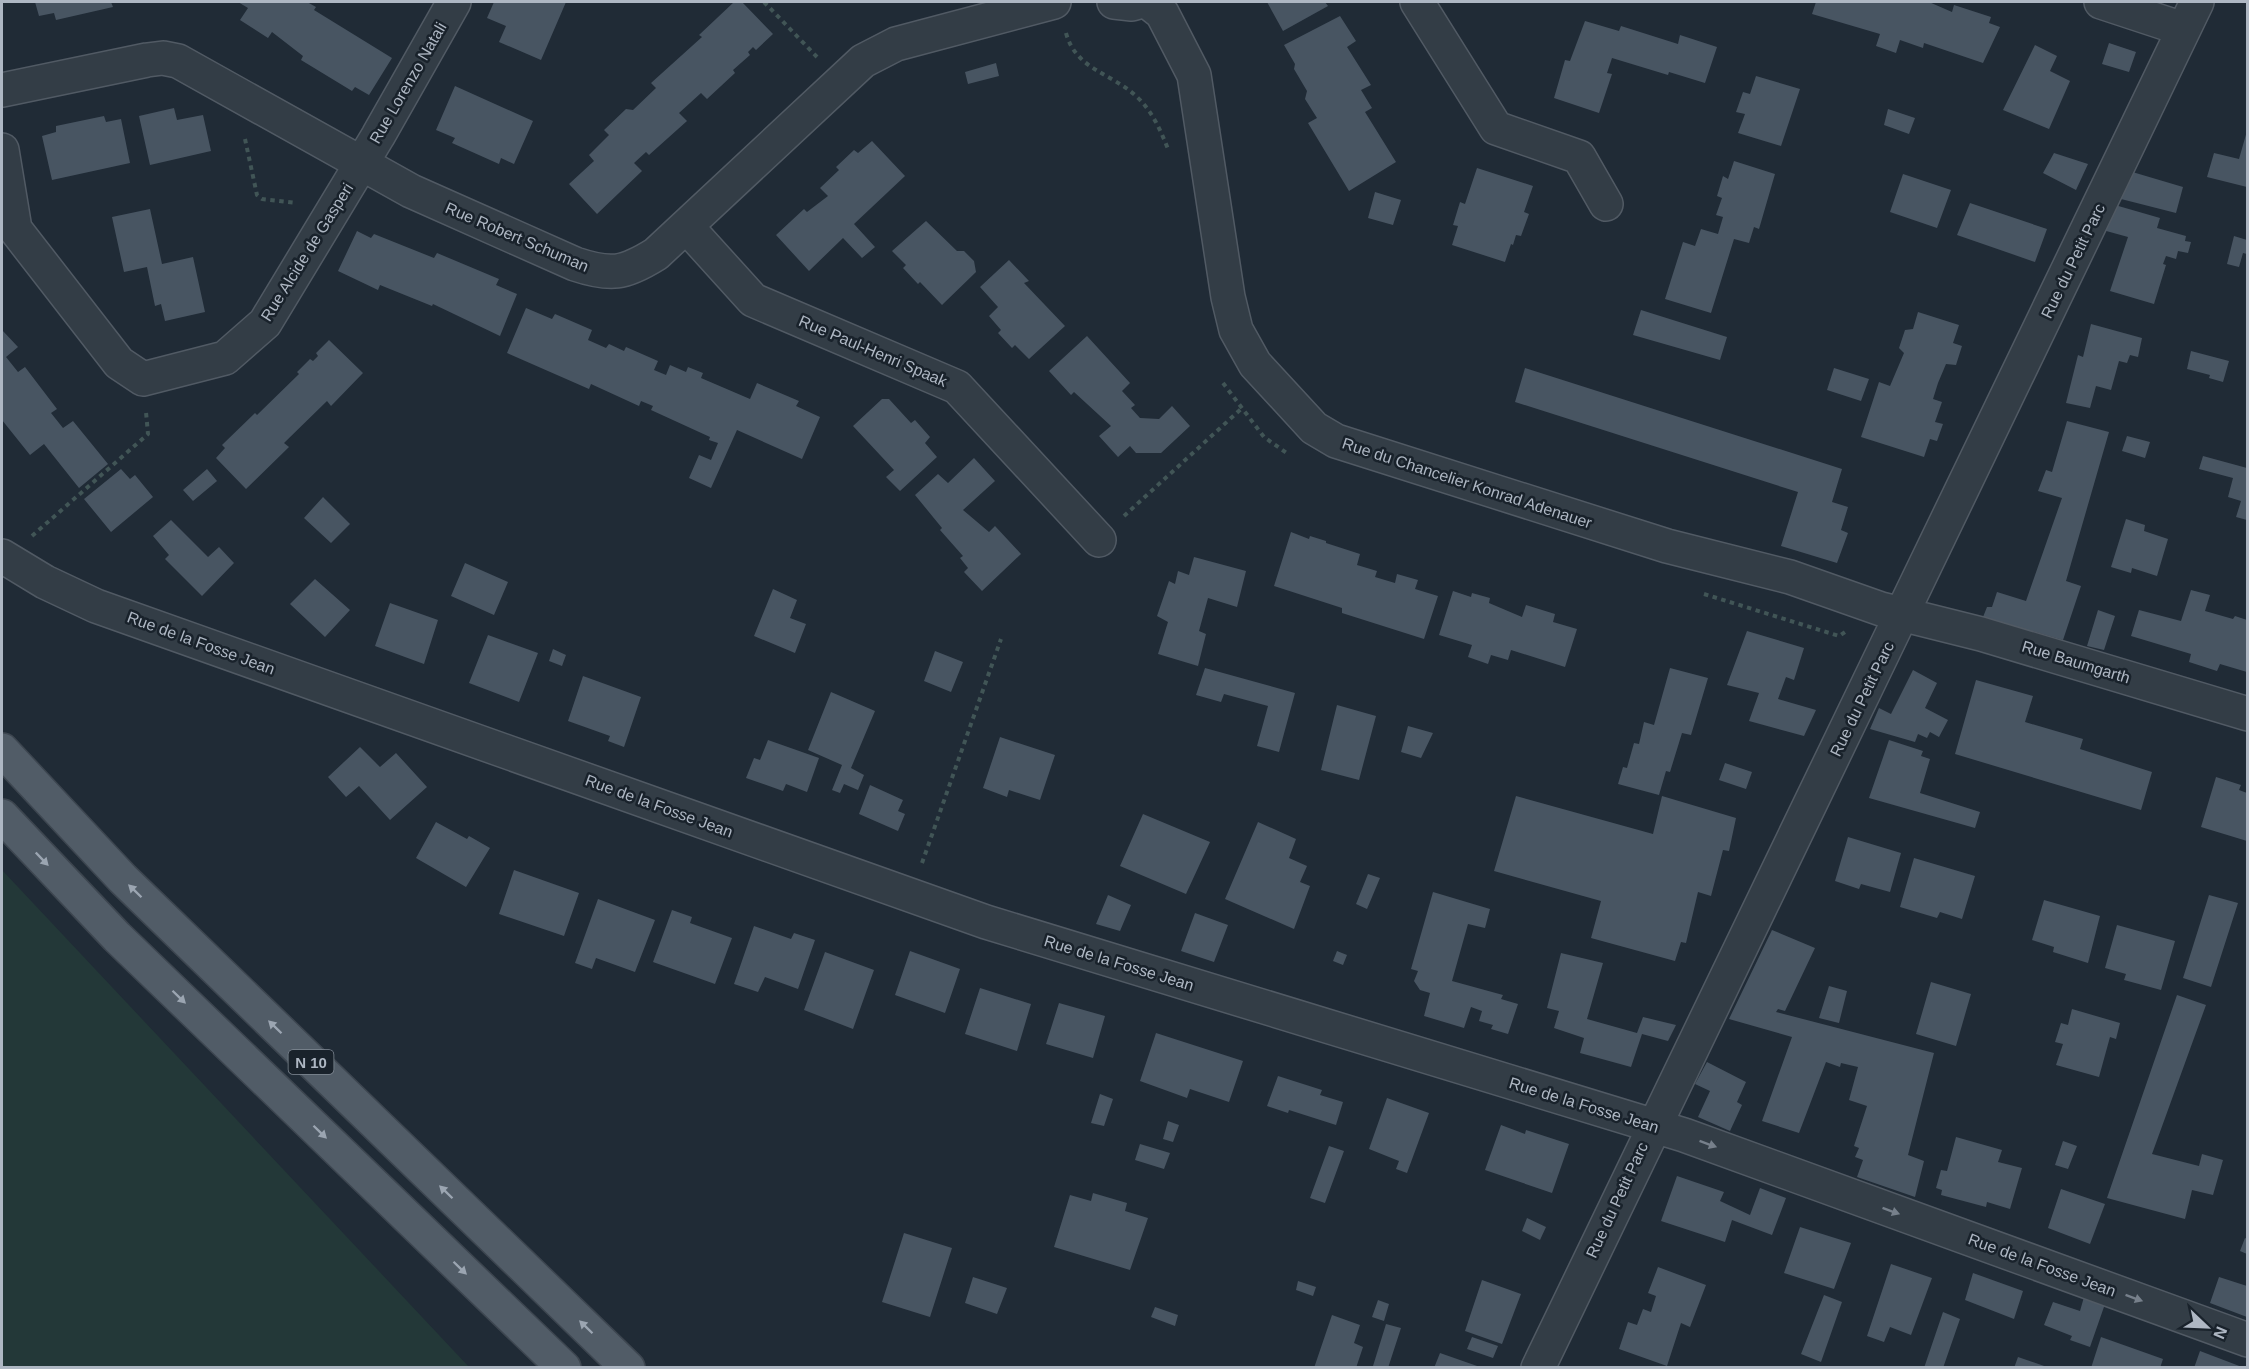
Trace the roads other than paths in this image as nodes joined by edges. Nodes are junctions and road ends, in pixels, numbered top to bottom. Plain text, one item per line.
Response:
1 (454, 2) edge
2 (1114, 2) edge
3 (1139, 2) edge
4 (1148, 2) edge
5 (1417, 2) edge
6 (2101, 2) edge
7 (1059, 15) edge
8 (2190, 15) edge
9 (2, 90) edge
10 (2, 150) edge
11 (362, 164) junction
12 (1606, 204) dead end
13 (687, 227) junction
14 (1099, 540) road end
15 (4, 558) edge
16 (1903, 616) junction
17 (2247, 714) edge
18 (2, 750) edge
19 (2, 816) edge
20 (1652, 1126) junction
21 (2247, 1340) edge
22 (564, 1368) edge
23 (628, 1368) edge
24 (1538, 1368) edge

1 - 11 street, Rue Lorenzo Natali
2 - 3 street
4 - 16 street, Rue du Chancelier Konrad Adenauer
5 - 12 street
6 - 8 street, Rue du Petit Parc
7 - 13 street, Rue Robert Schuman
8 - 16 street, Rue du Petit Parc
9 - 11 street, Rue Robert Schuman
10 - 11 street, Rue Alcide de Gasperi
11 - 13 street, Rue Robert Schuman
13 - 14 street, Rue Paul-Henri Spaak
15 - 20 street, Rue de la Fosse Jean
16 - 17 street, Rue Baumgarth
16 - 20 street, Rue du Petit Parc
23 -> 18 main road, N 10
19 -> 22 main road, N 10
20 -> 21 street, Rue de la Fosse Jean
20 - 24 street, Rue du Petit Parc

